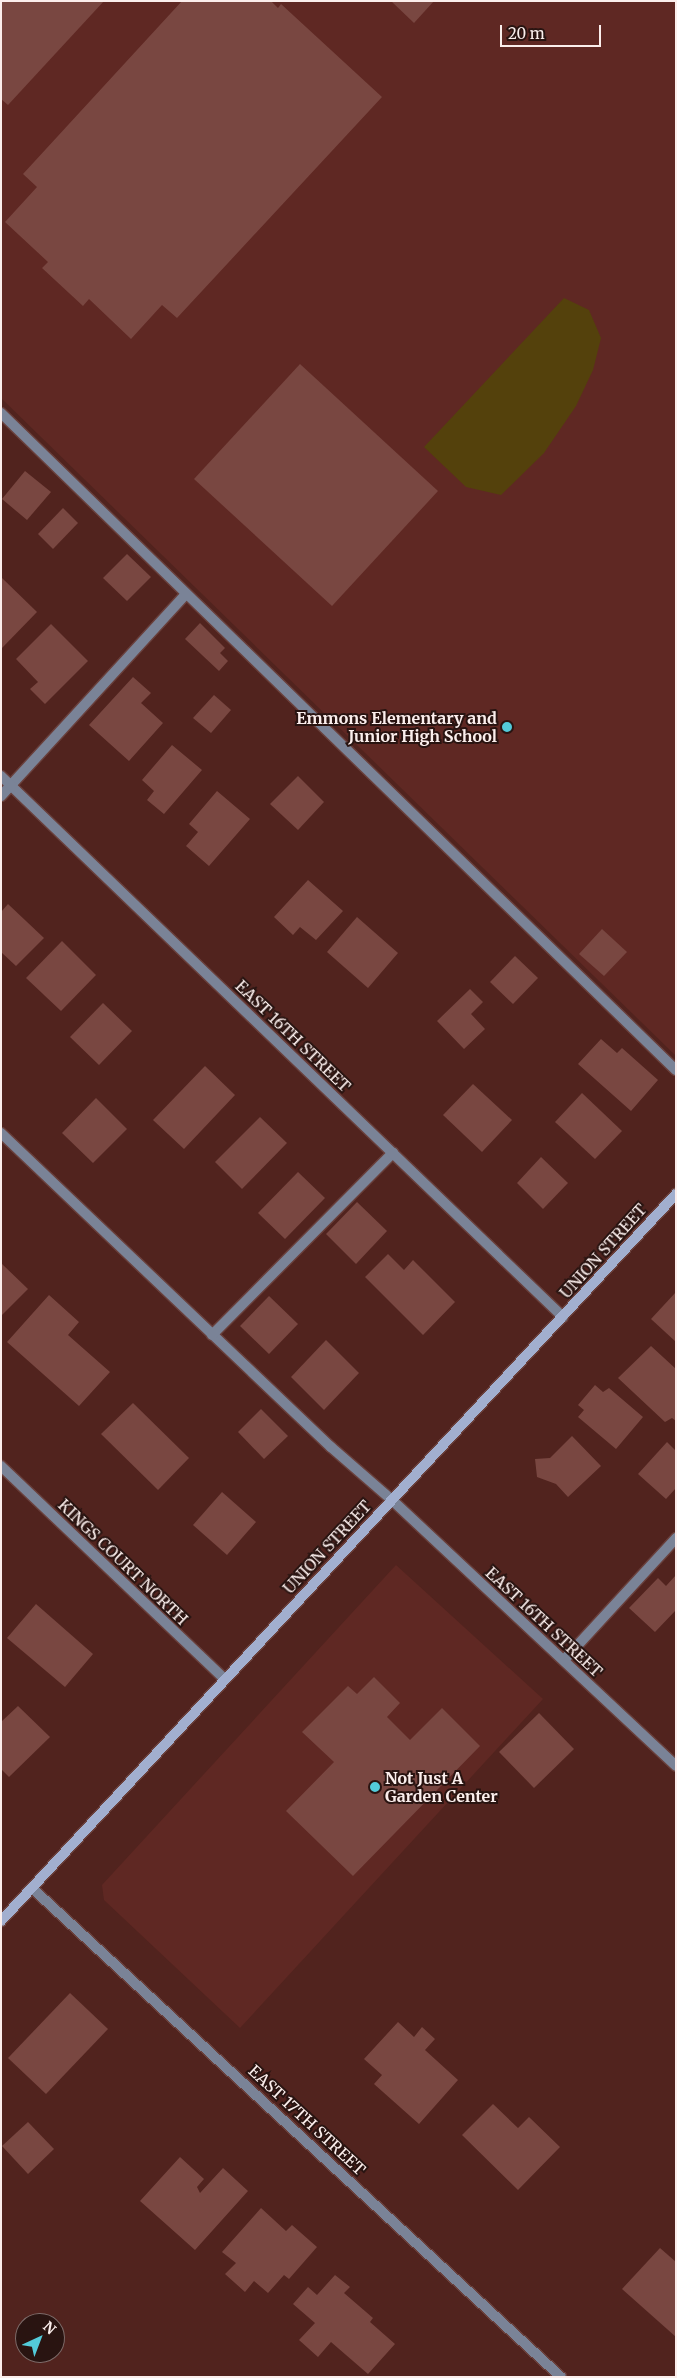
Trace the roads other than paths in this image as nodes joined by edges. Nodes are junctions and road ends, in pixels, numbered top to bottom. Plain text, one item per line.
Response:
1 (1, 413) edge
2 (186, 594) junction
3 (1, 776) edge
4 (11, 785) junction
5 (1, 796) edge
6 (676, 1070) edge
7 (1, 1133) edge
8 (393, 1153) junction
9 (676, 1194) edge
10 (563, 1317) junction
11 (212, 1335) junction
12 (1, 1466) edge
13 (392, 1500) junction
14 (676, 1538) edge
15 (564, 1660) junction
16 (225, 1679) junction
17 (676, 1766) edge
18 (32, 1888) junction
19 (1, 1921) edge
20 (561, 2377) edge

1 - 2 street
2 - 4 street
2 - 6 street
3 - 4 street, EAST 16TH STREET
4 - 5 street
4 - 8 street, EAST 16TH STREET
7 - 11 street, EAST 16TH STREET
8 - 10 street, EAST 16TH STREET
8 - 11 street
9 - 10 main road, UNION STREET
10 - 13 main road, UNION STREET
11 - 13 street, EAST 16TH STREET
12 - 16 street, KINGS COURT NORTH
13 - 15 street, EAST 16TH STREET
13 - 16 main road, UNION STREET
14 - 15 street
15 - 17 street, EAST 16TH STREET
16 - 18 main road, UNION STREET
18 - 19 main road, UNION STREET
18 - 20 street, EAST 17TH STREET

